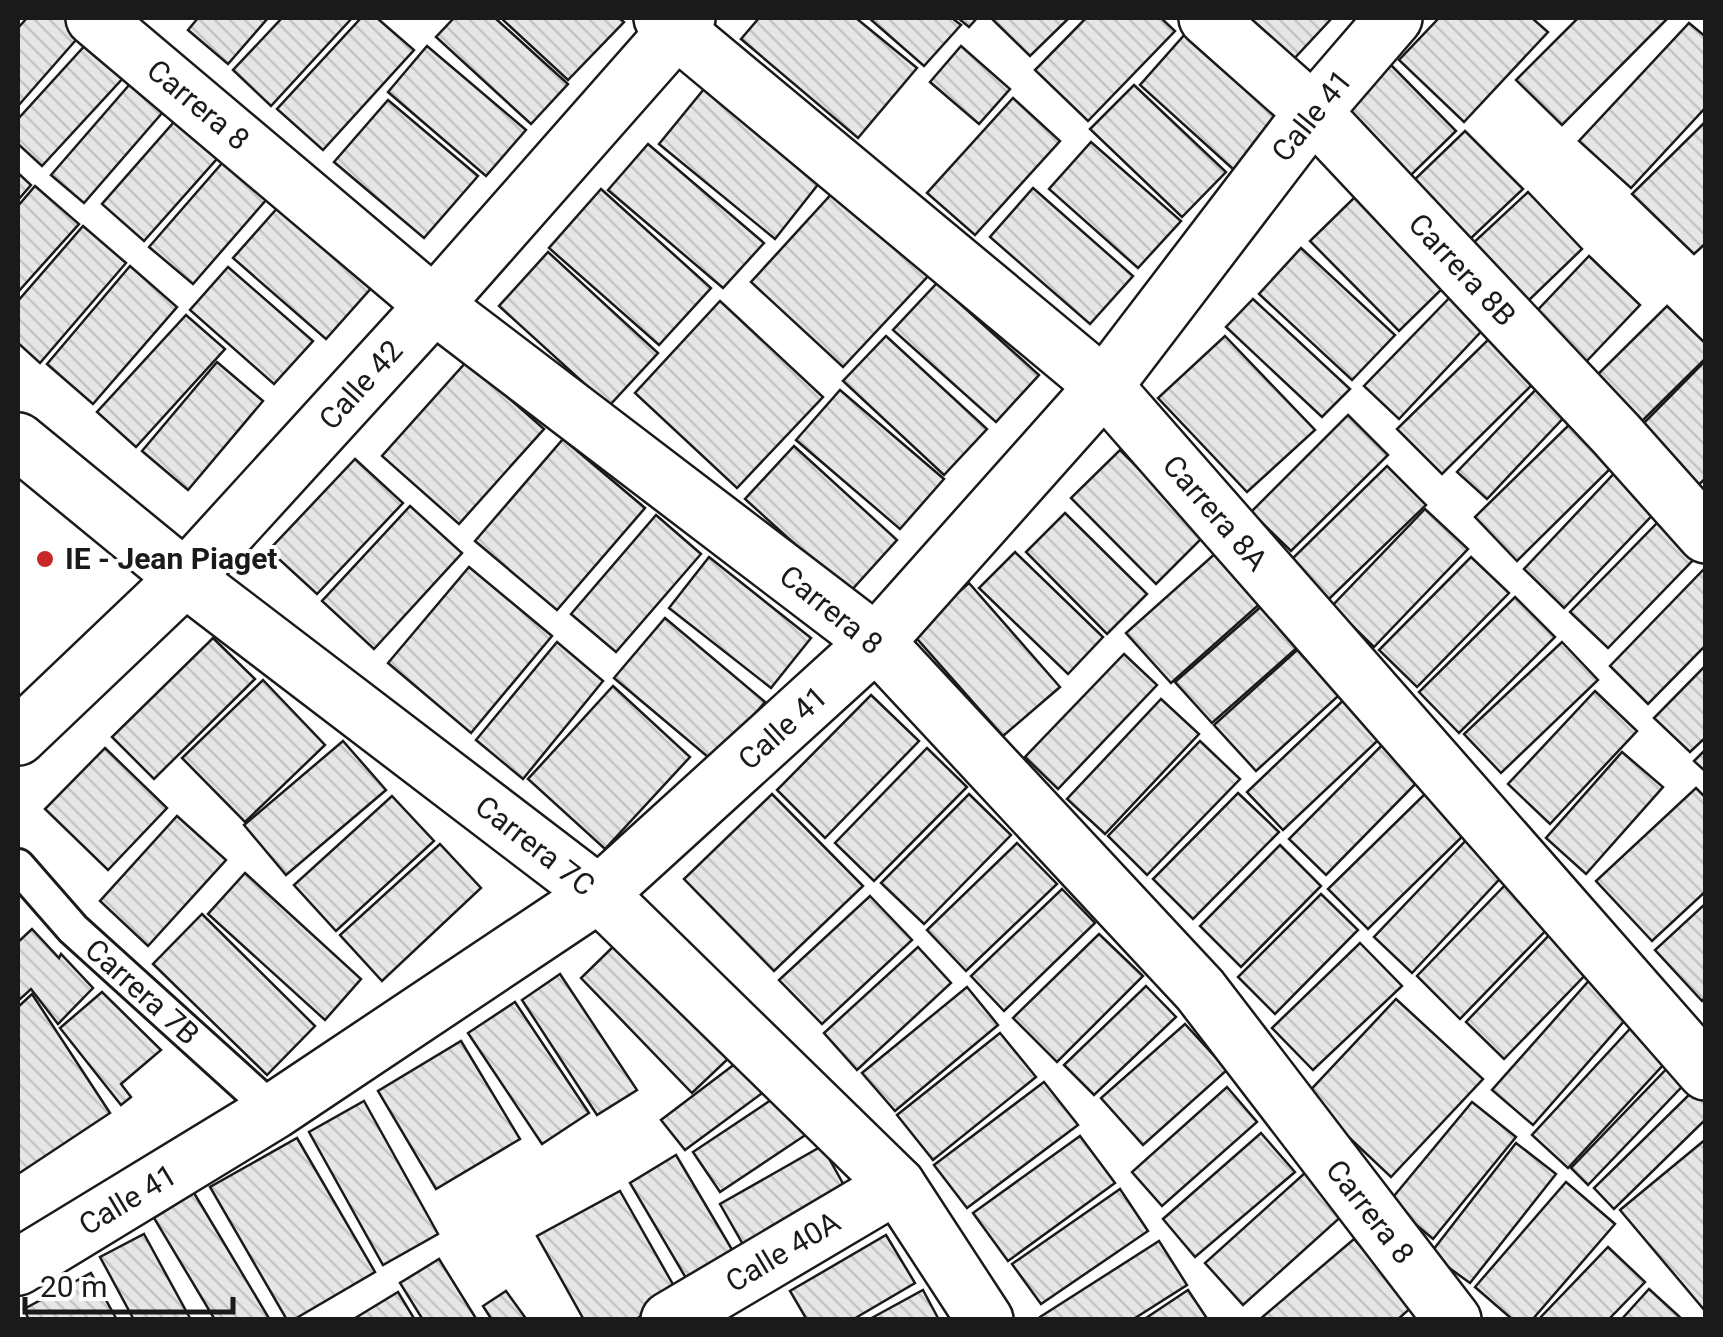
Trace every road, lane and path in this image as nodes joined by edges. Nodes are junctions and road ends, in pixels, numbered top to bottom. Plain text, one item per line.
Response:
1 (94, 18) edge
2 (1207, 18) edge
3 (1394, 18) edge
4 (675, 21) edge
5 (1313, 112) junction
6 (434, 304) junction
7 (1104, 386) junction
8 (18, 441) edge
9 (1706, 535) edge
10 (185, 578) junction
11 (876, 642) junction
12 (18, 737) edge
13 (18, 866) edge
14 (599, 894) junction
15 (1706, 1072) edge
16 (274, 1111) junction
17 (897, 1185) junction
18 (18, 1267) edge
19 (669, 1320) edge
20 (985, 1320) edge
21 (1453, 1320) edge

1 - 6 street, Carrera 8
2 - 5 street, Carrera 8B
3 - 5 street, Calle 41
4 - 6 street, Calle 42
4 - 7 street, Carrera 8A
5 - 7 street, Calle 41
5 - 9 street, Carrera 8B
6 - 10 street, Calle 42
6 - 11 street, Carrera 8
7 - 11 street, Calle 41
7 - 15 street, Carrera 8A
8 - 10 street, Carrera 7C
10 - 12 street, Calle 42
10 - 14 street, Carrera 7C
11 - 14 street, Calle 41
11 - 21 street, Carrera 8
13 - 16 lane, Carrera 7B
14 - 16 street, Calle 41
14 - 17 street, Carrera 7C
16 - 18 street, Calle 41
17 - 19 street, Calle 40A
17 - 20 street, Carrera 7C

